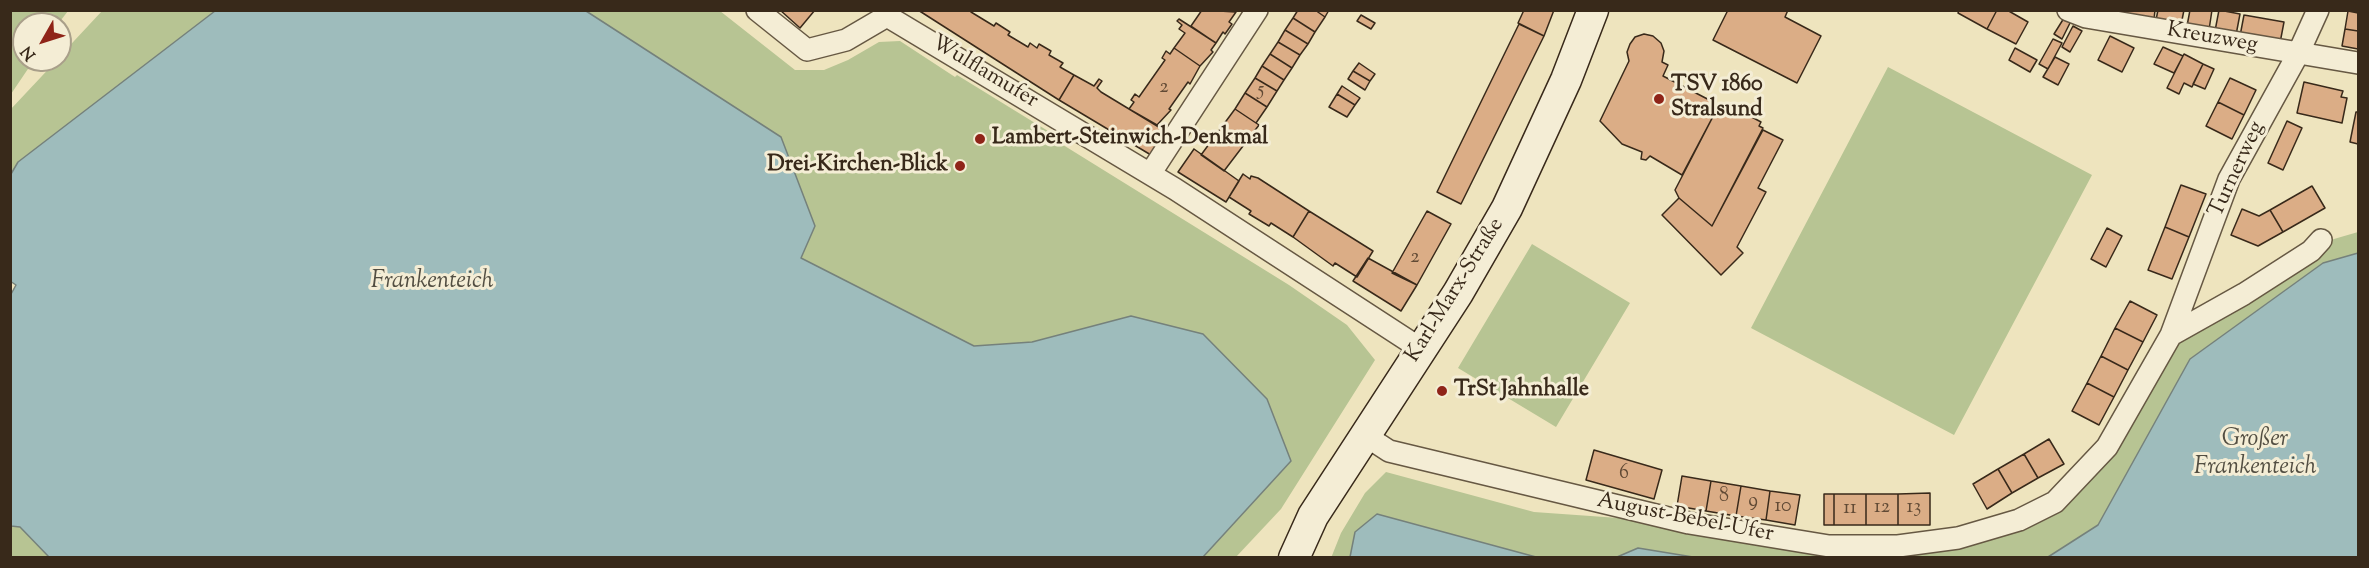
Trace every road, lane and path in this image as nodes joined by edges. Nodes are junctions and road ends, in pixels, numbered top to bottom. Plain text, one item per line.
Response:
1 (757, 10) edge
2 (1257, 10) edge
3 (1593, 10) edge
4 (2068, 10) edge
5 (2318, 10) edge
6 (887, 13) edge
7 (2298, 54) junction
8 (2358, 63) edge
9 (1150, 174) junction
10 (2321, 240) dead end
11 (2171, 335) junction
12 (1421, 349) junction
13 (1365, 436) junction
14 (1294, 558) edge

1 - 6 street, Wulflamufer
2 - 9 street
3 - 12 main road, Karl-Marx-Straße
4 - 7 street, Kreuzweg
5 - 7 street, Turnerweg
6 - 9 street, Wulflamufer
7 - 8 street, Kreuzweg
7 - 11 street, Turnerweg
9 - 12 street, Wulflamufer
10 - 11 street
11 - 13 street, August-Bebel-Ufer
12 - 13 main road, Karl-Marx-Straße
13 - 14 main road, Karl-Marx-Straße

